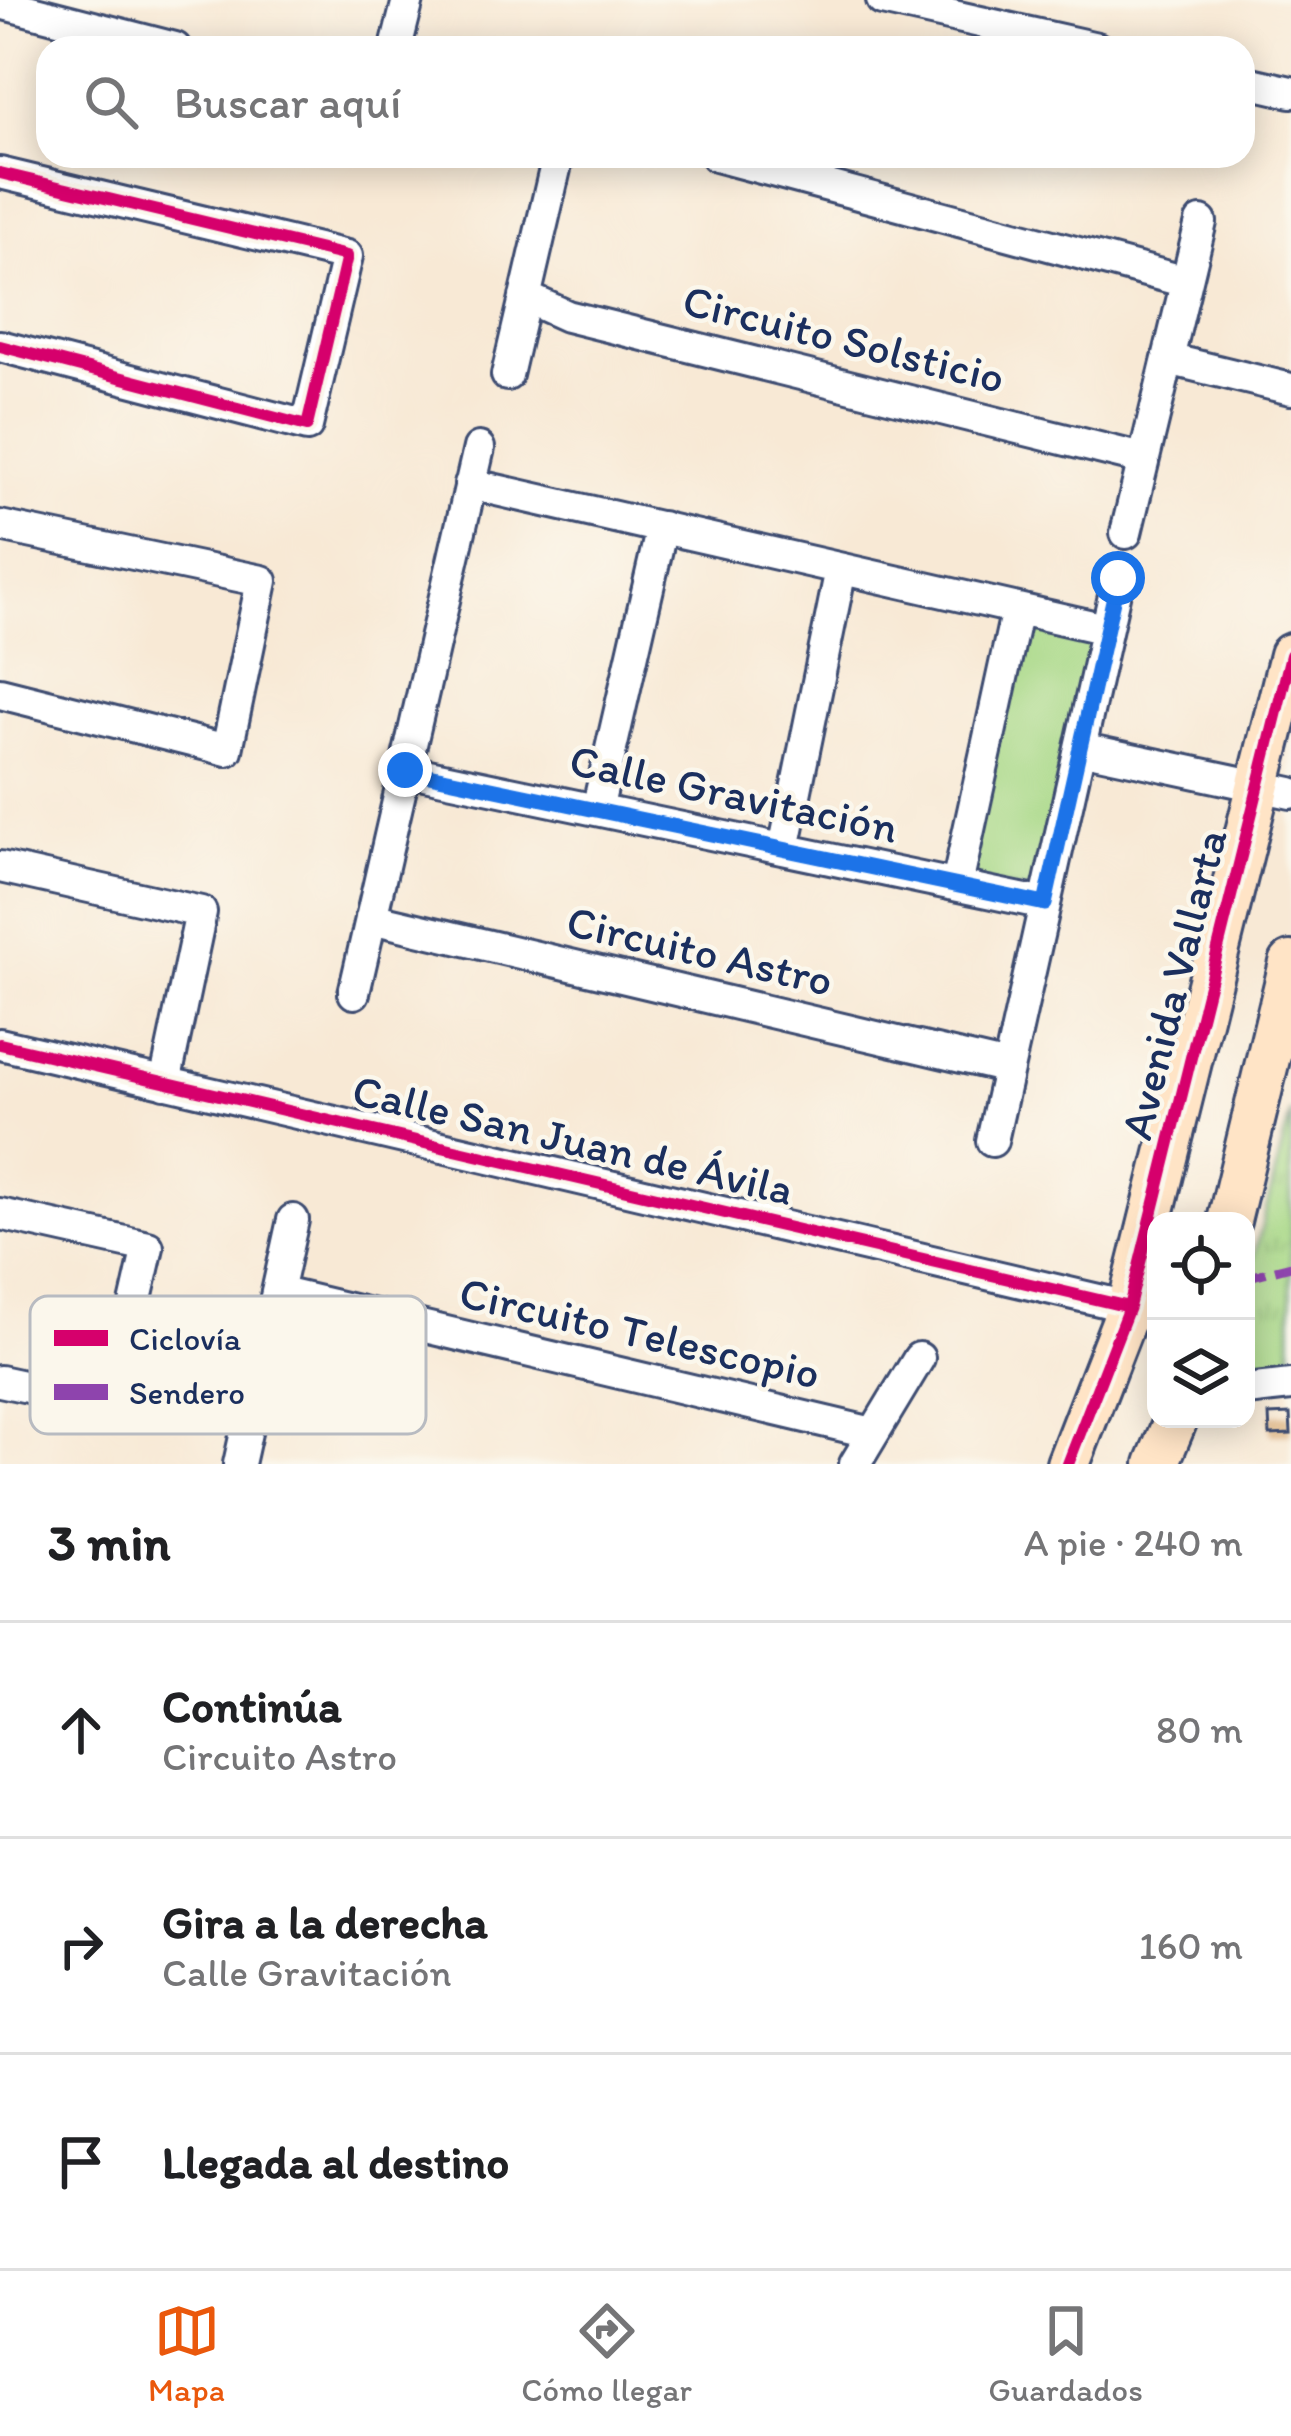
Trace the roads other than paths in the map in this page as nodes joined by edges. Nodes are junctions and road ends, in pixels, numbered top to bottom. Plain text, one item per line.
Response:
1 (408, 0) edge
2 (882, 0) edge
3 (0, 3) edge
4 (128, 36) edge
5 (399, 36) edge
6 (1042, 36) edge
7 (1255, 84) edge
8 (1291, 92) edge
9 (555, 168) edge
10 (761, 168) edge
11 (0, 173) edge
12 (1201, 222) dead end
13 (1183, 281) junction
14 (525, 297) junction
15 (0, 346) edge
16 (1168, 358) junction
17 (507, 375) dead end
18 (1291, 389) edge
19 (478, 448) dead end
20 (1143, 459) junction
21 (470, 484) junction
22 (0, 526) edge
23 (662, 527) junction
24 (1126, 533) dead end
25 (841, 568) junction
26 (1118, 578) dead end
27 (1017, 609) junction
28 (1106, 629) junction
29 (1291, 655) edge
30 (0, 694) edge
31 (1282, 731) edge
32 (1080, 748) junction
33 (405, 770) junction
34 (1275, 789) edge
35 (597, 810) junction
36 (784, 849) junction
37 (0, 867) edge
38 (957, 885) junction
39 (1045, 904) junction
40 (371, 919) junction
41 (1291, 963) edge
42 (354, 994) dead end
43 (0, 1044) edge
44 (1008, 1068) junction
45 (165, 1083) junction
46 (992, 1141) dead end
47 (1230, 1212) edge
48 (0, 1214) edge
49 (293, 1220) dead end
50 (277, 1292) junction
51 (137, 1296) edge
52 (276, 1296) edge
53 (294, 1296) edge
54 (1129, 1307) junction
55 (426, 1327) edge
56 (919, 1358) dead end
57 (0, 1381) edge
58 (1291, 1385) edge
59 (30, 1387) edge
60 (1255, 1389) edge
61 (1172, 1428) edge
62 (873, 1433) junction
63 (246, 1434) edge
64 (239, 1464) edge
65 (855, 1464) edge
66 (1068, 1464) edge
67 (1157, 1464) edge

1 - 5 street
2 - 6 street
3 - 4 street
7 - 8 street
9 - 14 street
10 - 13 street
11 - 15 street
12 - 13 street
13 - 16 street
14 - 17 street
14 - 20 street, Circuito Solsticio
16 - 18 street
16 - 20 street
19 - 21 street
20 - 24 street
21 - 23 street
21 - 33 street
22 - 30 street
23 - 25 street
23 - 35 street
25 - 27 street
25 - 36 street
26 - 28 street
27 - 28 street
27 - 38 street
28 - 32 street
29 - 31 street, Avenida Vallarta
31 - 34 street, Avenida Vallarta
32 - 34 street
32 - 39 street
33 - 35 street, Calle Gravitación
33 - 40 street
34 - 54 street, Avenida Vallarta
35 - 36 street, Calle Gravitación
36 - 38 street, Calle Gravitación
37 - 45 street
38 - 39 street, Calle Gravitación
39 - 44 street
40 - 42 street
40 - 44 street, Circuito Astro
41 - 47 street
43 - 45 street, Calle San Juan de Ávila
44 - 46 street
45 - 54 street, Calle San Juan de Ávila
48 - 51 street
49 - 50 street
50 - 52 street
50 - 53 street, Circuito Telescopio
54 - 66 street, Avenida Vallarta
55 - 62 street, Circuito Telescopio
56 - 62 street
57 - 59 street
58 - 60 street
61 - 67 street
62 - 65 street
63 - 64 street

